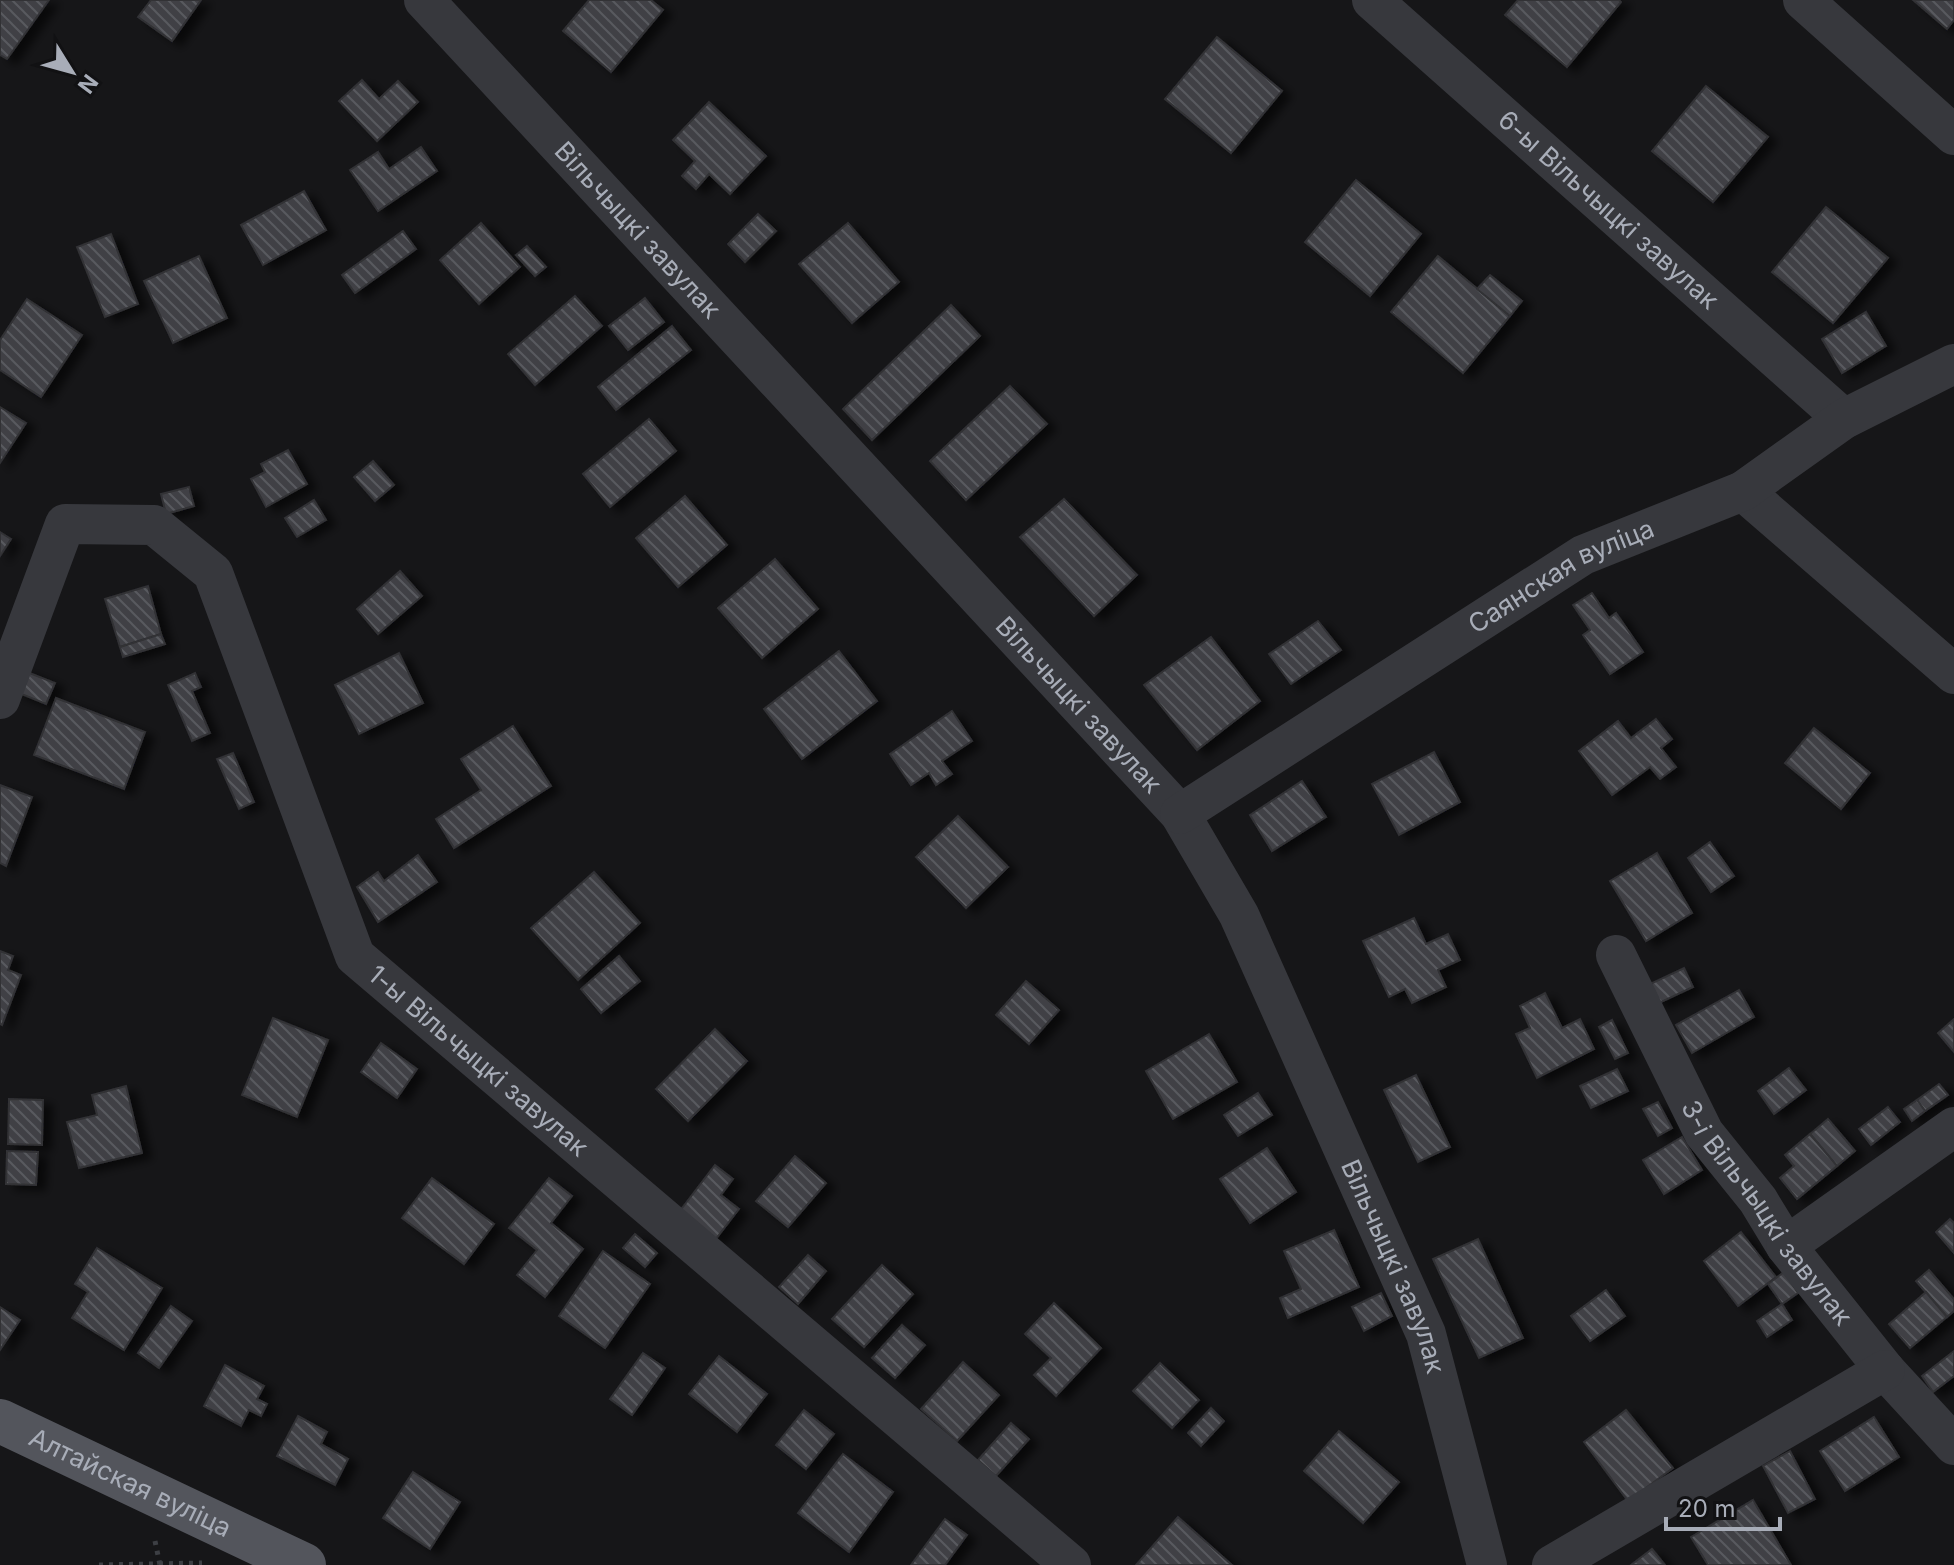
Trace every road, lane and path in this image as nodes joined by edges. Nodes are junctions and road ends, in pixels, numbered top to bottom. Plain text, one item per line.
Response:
1 (424, 0) edge
2 (1372, 0) edge
3 (1803, 0) edge
4 (1954, 135) edge
5 (1954, 364) edge
6 (1844, 419) junction
7 (1743, 491) junction
8 (1954, 674) edge
9 (0, 699) edge
10 (1180, 814) junction
11 (1616, 955) dead end
12 (1954, 1127) edge
13 (1786, 1246) junction
14 (1885, 1370) junction
15 (0, 1421) edge
16 (1954, 1445) edge
17 (304, 1565) edge
18 (1071, 1565) edge
19 (1487, 1565) edge
20 (1552, 1565) edge

1 - 10 street, Вільчыцкі завулак
2 - 6 street, 6-ы Вільчыцкі завулак
3 - 4 street
5 - 6 street, Саянская вуліца
6 - 7 street, Саянская вуліца
7 - 8 street
7 - 10 street, Саянская вуліца
9 - 18 street, 1-ы Вільчыцкі завулак
10 - 19 street, Вільчыцкі завулак
11 - 13 street, 3-і Вільчыцкі завулак
12 - 13 street
13 - 14 street, 3-і Вільчыцкі завулак
14 - 16 street, 3-і Вільчыцкі завулак
14 - 20 street
15 - 17 main road, Алтайская вуліца

